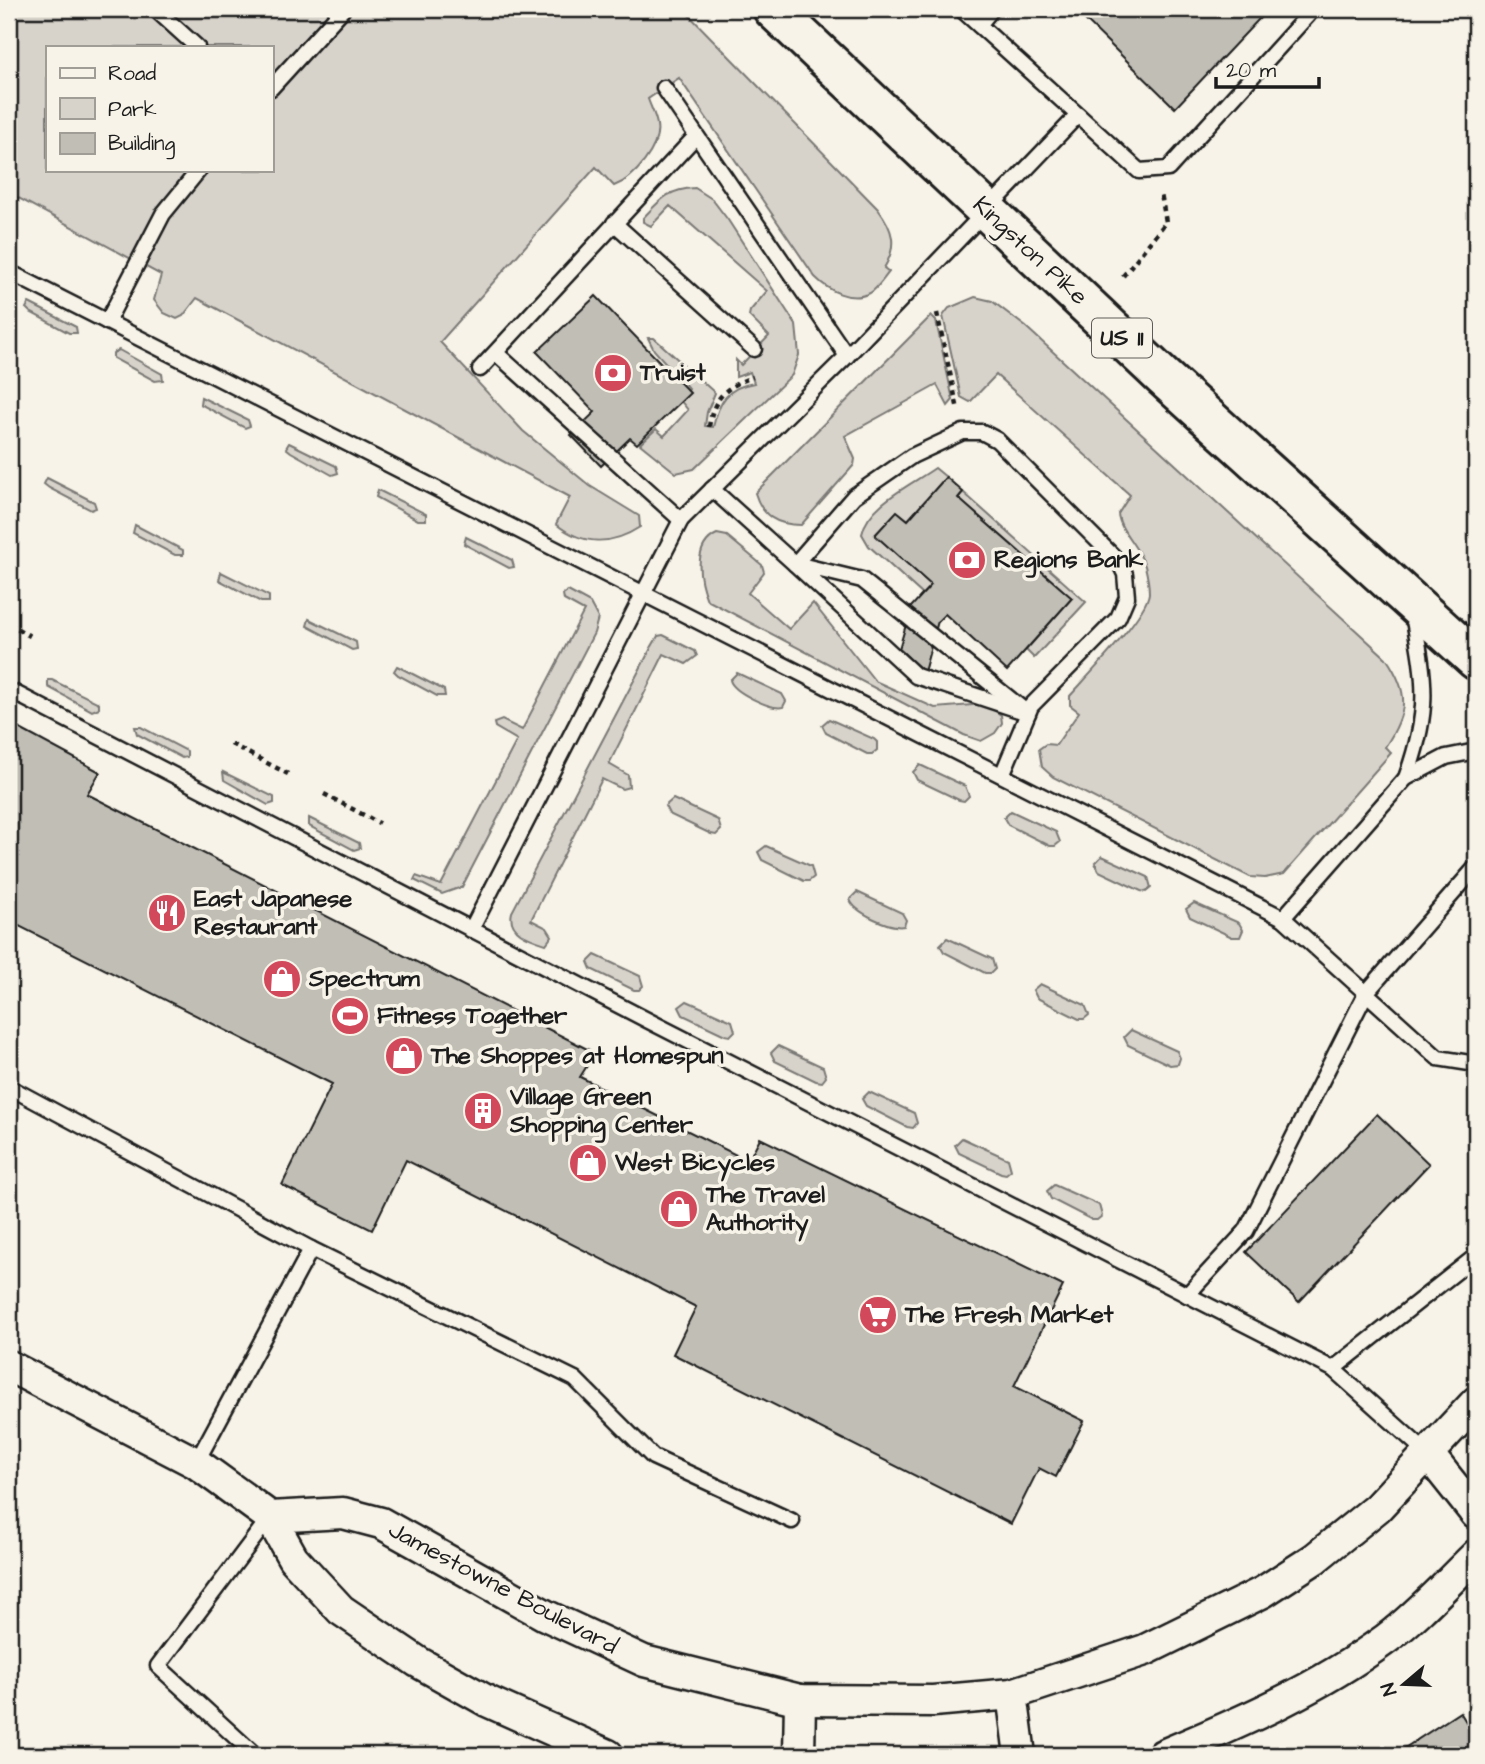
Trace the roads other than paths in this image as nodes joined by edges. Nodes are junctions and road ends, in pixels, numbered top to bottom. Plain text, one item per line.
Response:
1 (155, 9) edge
2 (343, 9) edge
3 (773, 9) edge
4 (961, 9) edge
5 (992, 9) edge
6 (1307, 9) edge
7 (979, 25) junction
8 (196, 46) edge
9 (273, 86) edge
10 (664, 88) dead end
11 (1078, 115) junction
12 (696, 136) junction
13 (197, 172) edge
14 (987, 210) junction
15 (614, 223) junction
16 (9, 272) edge
17 (107, 322) junction
18 (754, 349) dead end
19 (496, 353) junction
20 (847, 356) junction
21 (480, 369) dead end
22 (712, 489) junction
23 (681, 520) junction
24 (795, 564) junction
25 (642, 594) junction
26 (1411, 603) junction
27 (1476, 660) edge
28 (9, 690) edge
29 (1028, 713) junction
30 (1476, 751) edge
31 (1002, 775) junction
32 (1406, 778) junction
33 (1476, 867) edge
34 (1283, 918) junction
35 (471, 930) junction
36 (1366, 993) junction
37 (1476, 1064) edge
38 (9, 1087) edge
39 (311, 1249) junction
40 (1476, 1256) edge
41 (1187, 1295) junction
42 (9, 1366) edge
43 (1333, 1369) junction
44 (1476, 1402) edge
45 (1429, 1455) junction
46 (196, 1463) junction
47 (1476, 1514) edge
48 (270, 1517) junction
49 (792, 1521) dead end
50 (1476, 1555) edge
51 (1012, 1694) junction
52 (800, 1700) junction
53 (255, 1755) edge
54 (608, 1755) edge
55 (799, 1755) edge
56 (1020, 1755) edge
57 (1163, 1755) edge

1 - 8 lane
2 - 9 lane
3 - 14 main road, Kingston Pike / US 11
4 - 7 lane
5 - 7 lane
6 - 11 lane
7 - 11 lane
10 - 12 lane
11 - 14 lane
12 - 15 lane
12 - 20 lane
13 - 17 lane
14 - 20 lane
14 - 26 main road, Kingston Pike / US 11
15 - 18 lane
15 - 19 lane
16 - 17 lane
17 - 25 lane
19 - 21 lane
19 - 23 lane
20 - 22 lane
22 - 23 lane
22 - 24 lane
23 - 25 lane
24 - 29 lane
24 - 29 lane
24 - 29 lane
25 - 31 lane
25 - 35 lane
26 - 27 main road, Kingston Pike / US 11
26 - 32 lane
28 - 35 lane
29 - 31 lane
30 - 32 lane
31 - 34 lane
32 - 34 lane
33 - 36 lane
34 - 36 lane
35 - 41 lane
36 - 37 lane
36 - 41 lane
38 - 39 lane
39 - 46 lane
39 - 49 lane
40 - 43 lane
41 - 43 lane
42 - 46 street
43 - 45 lane
44 - 45 street, Jamestowne Boulevard
45 - 47 street
45 - 51 street, Jamestowne Boulevard
46 - 48 street
48 - 52 street, Jamestowne Boulevard
48 - 53 lane
48 - 54 street
50 - 57 street
51 - 52 street, Jamestowne Boulevard
51 - 56 street
52 - 55 street

